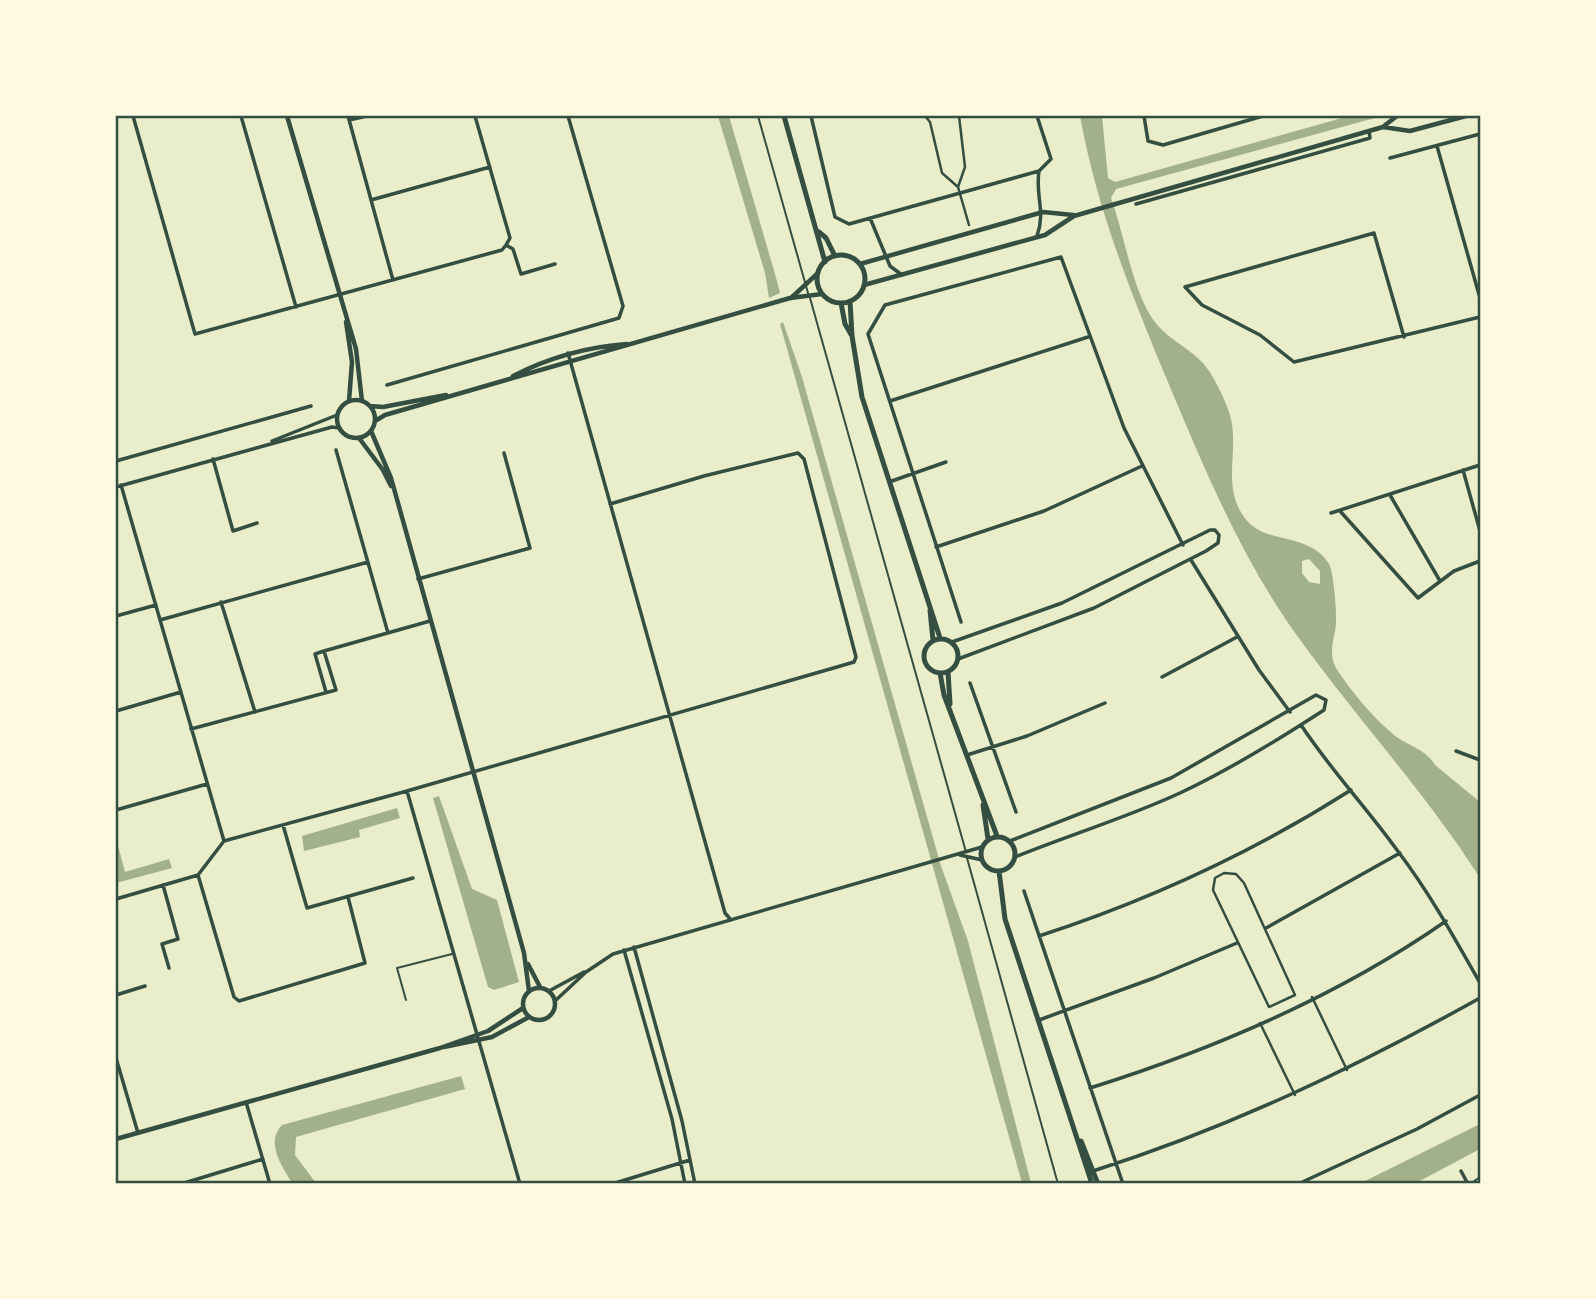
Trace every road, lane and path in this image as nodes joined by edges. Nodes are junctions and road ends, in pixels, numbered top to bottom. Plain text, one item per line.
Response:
1 (133, 116) edge
2 (241, 116) edge
3 (287, 116) edge
4 (367, 116) edge
5 (475, 116) edge
6 (568, 116) edge
7 (758, 116) edge
8 (784, 116) edge
9 (811, 116) edge
10 (925, 116) edge
11 (959, 116) edge
12 (1037, 116) edge
13 (1144, 116) edge
14 (1263, 116) edge
15 (1397, 116) edge
16 (1466, 116) edge
17 (348, 118) edge
18 (1383, 127) junction
19 (1368, 131) junction
20 (1480, 134) edge
21 (1437, 146) junction
22 (1390, 158) dead end
23 (490, 167) junction
24 (1039, 171) junction
25 (959, 190) junction
26 (1152, 192) junction
27 (1155, 199) junction
28 (372, 200) junction
29 (1136, 205) dead end
30 (1043, 212) junction
31 (1074, 215) junction
32 (870, 218) junction
33 (969, 225) dead end
34 (818, 232) junction
35 (1037, 237) junction
36 (506, 244) junction
37 (835, 256) junction
38 (885, 256) junction
39 (825, 261) junction
40 (555, 264) dead end
41 (860, 264) junction
42 (818, 273) junction
43 (902, 275) junction
44 (393, 280) junction
45 (806, 285) junction
46 (864, 285) junction
47 (822, 294) junction
48 (338, 295) junction
49 (809, 297) junction
50 (790, 298) junction
51 (1480, 298) edge
52 (850, 301) junction
53 (841, 303) junction
54 (296, 307) junction
55 (1480, 317) edge
56 (346, 321) junction
57 (852, 335) junction
58 (1088, 337) junction
59 (1404, 337) junction
60 (632, 343) junction
61 (568, 353) junction
62 (571, 362) junction
63 (510, 378) junction
64 (387, 385) dead end
65 (450, 395) junction
66 (349, 401) junction
67 (362, 401) junction
68 (890, 401) junction
69 (370, 406) junction
70 (311, 407) dead end
71 (337, 415) junction
72 (375, 421) junction
73 (339, 428) junction
74 (371, 431) junction
75 (358, 438) junction
76 (270, 442) junction
77 (336, 450) dead end
78 (504, 453) dead end
79 (213, 459) junction
80 (116, 461) edge
81 (946, 462) dead end
82 (1480, 465) edge
83 (1143, 466) junction
84 (1463, 470) junction
85 (913, 473) junction
86 (889, 482) junction
87 (118, 486) edge
88 (393, 490) junction
89 (1390, 495) junction
90 (610, 504) junction
91 (1340, 511) junction
92 (1331, 513) dead end
93 (257, 523) dead end
94 (1480, 531) edge
95 (1183, 545) junction
96 (936, 547) junction
97 (1191, 560) junction
98 (1480, 561) edge
99 (368, 562) junction
100 (418, 579) junction
101 (1440, 581) junction
102 (221, 602) junction
103 (156, 605) junction
104 (930, 610) junction
105 (116, 616) edge
106 (160, 620) junction
107 (430, 621) junction
108 (961, 622) dead end
109 (388, 633) junction
110 (1238, 637) junction
111 (940, 638) junction
112 (933, 640) junction
113 (952, 642) junction
114 (324, 651) junction
115 (958, 659) junction
116 (948, 672) junction
117 (940, 673) junction
118 (1162, 677) dead end
119 (970, 683) dead end
120 (181, 692) junction
121 (327, 692) junction
122 (1105, 703) dead end
123 (950, 704) junction
124 (116, 711) edge
125 (254, 712) junction
126 (1290, 712) junction
127 (671, 715) junction
128 (1301, 725) junction
129 (191, 729) junction
130 (993, 746) junction
131 (1456, 751) dead end
132 (967, 755) junction
133 (1480, 761) edge
134 (473, 771) junction
135 (207, 785) junction
136 (1351, 790) junction
137 (407, 791) junction
138 (983, 802) junction
139 (116, 810) edge
140 (1016, 812) dead end
141 (283, 825) junction
142 (998, 836) junction
143 (988, 839) junction
144 (224, 841) junction
145 (1010, 841) junction
146 (982, 847) junction
147 (966, 853) junction
148 (1400, 853) junction
149 (1015, 857) junction
150 (982, 860) junction
151 (999, 871) junction
152 (198, 876) junction
153 (413, 878) dead end
154 (163, 885) junction
155 (1024, 891) dead end
156 (348, 897) junction
157 (116, 899) edge
158 (731, 920) junction
159 (1446, 921) junction
160 (1266, 928) junction
161 (1039, 936) junction
162 (1237, 943) junction
163 (634, 947) junction
164 (624, 950) junction
165 (453, 954) junction
166 (526, 960) junction
167 (169, 968) dead end
168 (586, 972) junction
169 (1480, 983) edge
170 (145, 986) dead end
171 (540, 988) junction
172 (529, 991) junction
173 (549, 991) junction
174 (116, 995) edge
175 (1312, 998) junction
176 (1480, 998) edge
177 (406, 1000) dead end
178 (555, 1002) junction
179 (523, 1008) junction
180 (1064, 1011) junction
181 (529, 1017) junction
182 (1039, 1020) junction
183 (1260, 1023) junction
184 (477, 1034) junction
185 (479, 1041) junction
186 (440, 1048) junction
187 (116, 1058) edge
188 (1347, 1070) junction
189 (118, 1079) edge
190 (1090, 1088) junction
191 (1295, 1095) junction
192 (1480, 1095) edge
193 (246, 1102) junction
194 (138, 1133) junction
195 (116, 1139) edge
196 (263, 1159) junction
197 (691, 1160) junction
198 (681, 1163) junction
199 (1116, 1164) junction
200 (1461, 1171) dead end
201 (1091, 1172) junction
202 (1480, 1177) edge
203 (189, 1182) edge
204 (615, 1183) edge
205 (181, 1184) edge
206 (270, 1184) edge
207 (520, 1184) edge
208 (685, 1184) edge
209 (695, 1184) edge
210 (1058, 1184) edge
211 (1092, 1184) edge
212 (1098, 1184) edge
213 (1123, 1184) edge
214 (1298, 1184) edge
215 (1469, 1184) edge

1 - 54 street
2 - 54 street
3 - 48 street
4 - 17 street
5 - 23 street
6 - 64 street
7 - 45 lane
8 - 34 main road
9 - 32 street
10 - 25 street
11 - 25 street
12 - 24 street
13 - 14 street
15 - 18 street
16 - 18 street
17 - 28 street
18 - 19 street
19 - 26 street
19 - 27 street
20 - 21 street
21 - 22 street
21 - 51 street
23 - 28 street
23 - 36 street
24 - 25 street
24 - 30 street
25 - 32 street
25 - 33 street
26 - 27 street
26 - 31 street
27 - 29 street
28 - 44 street
30 - 31 street
30 - 35 street
30 - 38 street
31 - 35 street
32 - 38 street
34 - 37 main road
34 - 39 main road
35 - 43 street
36 - 40 street
36 - 44 street
37 - 39 main road
37 - 41 main road
38 - 41 street
38 - 43 street
39 - 42 main road
41 - 46 main road
42 - 45 street
42 - 47 main road
43 - 46 street
44 - 48 street
45 - 49 lane
45 - 50 street
46 - 52 main road
47 - 49 street
47 - 53 main road
48 - 54 street
48 - 56 street
49 - 50 street
49 - 147 lane
50 - 60 street
52 - 53 main road
52 - 57 main road
53 - 57 main road
55 - 59 street
56 - 66 street
56 - 67 street
57 - 86 main road
58 - 68 street
58 - 68 street
58 - 83 street
59 - 59 street
60 - 61 street
60 - 62 street
61 - 62 street
61 - 63 street
62 - 63 street
62 - 90 street
63 - 65 street
65 - 69 street
65 - 72 street
66 - 67 street
66 - 71 street
67 - 69 street
68 - 85 street
69 - 72 street
70 - 80 street
71 - 73 street
71 - 76 street
72 - 74 street
73 - 75 street
73 - 76 street
74 - 75 street
74 - 88 street
75 - 88 street
76 - 79 street
77 - 99 street
78 - 100 street
79 - 87 street
79 - 93 street
81 - 85 street
82 - 84 street
83 - 95 street
83 - 96 street
84 - 89 street
84 - 94 street
85 - 86 street
85 - 96 street
86 - 104 main road
87 - 103 street
88 - 100 street
89 - 91 street
89 - 101 street
90 - 127 street
90 - 127 street
91 - 92 street
91 - 101 street
95 - 97 street
95 - 113 street
96 - 108 street
97 - 110 street
97 - 115 street
98 - 101 street
99 - 102 street
99 - 109 street
100 - 107 street
102 - 106 street
102 - 125 street
103 - 105 street
103 - 106 street
104 - 111 main road
104 - 112 main road
106 - 120 street
107 - 109 street
107 - 134 street
109 - 114 street
110 - 118 street
110 - 126 street
111 - 112 main road
111 - 113 main road
112 - 117 main road
113 - 115 main road
114 - 121 street
114 - 121 street
115 - 116 main road
116 - 117 main road
116 - 123 main road
117 - 123 main road
119 - 130 street
120 - 124 street
120 - 129 street
121 - 125 street
122 - 130 street
123 - 132 main road
125 - 129 street
126 - 128 street
126 - 145 street
127 - 134 street
127 - 158 street
128 - 136 street
128 - 149 street
129 - 135 street
130 - 132 street
130 - 140 street
131 - 133 street
132 - 138 main road
134 - 137 street
134 - 166 street
135 - 139 street
135 - 144 street
136 - 148 street
136 - 161 street
137 - 141 street
137 - 165 street
138 - 142 main road
138 - 143 main road
141 - 144 street
141 - 156 street
142 - 143 main road
142 - 145 main road
143 - 146 main road
144 - 152 street
145 - 149 main road
146 - 147 street
146 - 150 main road
147 - 150 street
147 - 158 street
147 - 210 lane
148 - 159 street
148 - 160 street
149 - 151 main road
150 - 151 main road
151 - 182 main road
152 - 154 street
152 - 156 street
153 - 156 street
154 - 157 street
154 - 167 street
155 - 161 street
158 - 163 street
159 - 169 street
159 - 175 street
160 - 162 street
160 - 162 street
161 - 180 street
162 - 180 street
163 - 164 street
163 - 197 street
164 - 168 street
164 - 198 street
165 - 177 lane
165 - 184 street
166 - 171 street
166 - 172 street
168 - 173 street
168 - 178 street
170 - 174 street
171 - 172 street
171 - 173 street
172 - 179 street
173 - 178 street
175 - 183 street
175 - 188 street
176 - 188 street
178 - 181 street
179 - 181 street
179 - 184 street
180 - 182 street
180 - 190 street
181 - 185 street
182 - 201 main road
183 - 190 street
183 - 191 street
184 - 185 street
184 - 186 street
185 - 186 street
185 - 207 street
186 - 193 street
187 - 189 street
188 - 191 street
189 - 194 street
190 - 199 street
191 - 199 street
192 - 214 street
193 - 194 street
193 - 196 street
194 - 195 street
196 - 203 street
196 - 206 street
197 - 198 street
197 - 209 street
198 - 204 street
198 - 208 street
199 - 201 street
199 - 213 street
200 - 215 street
201 - 211 main road
201 - 212 main road
202 - 215 lane
203 - 205 street

